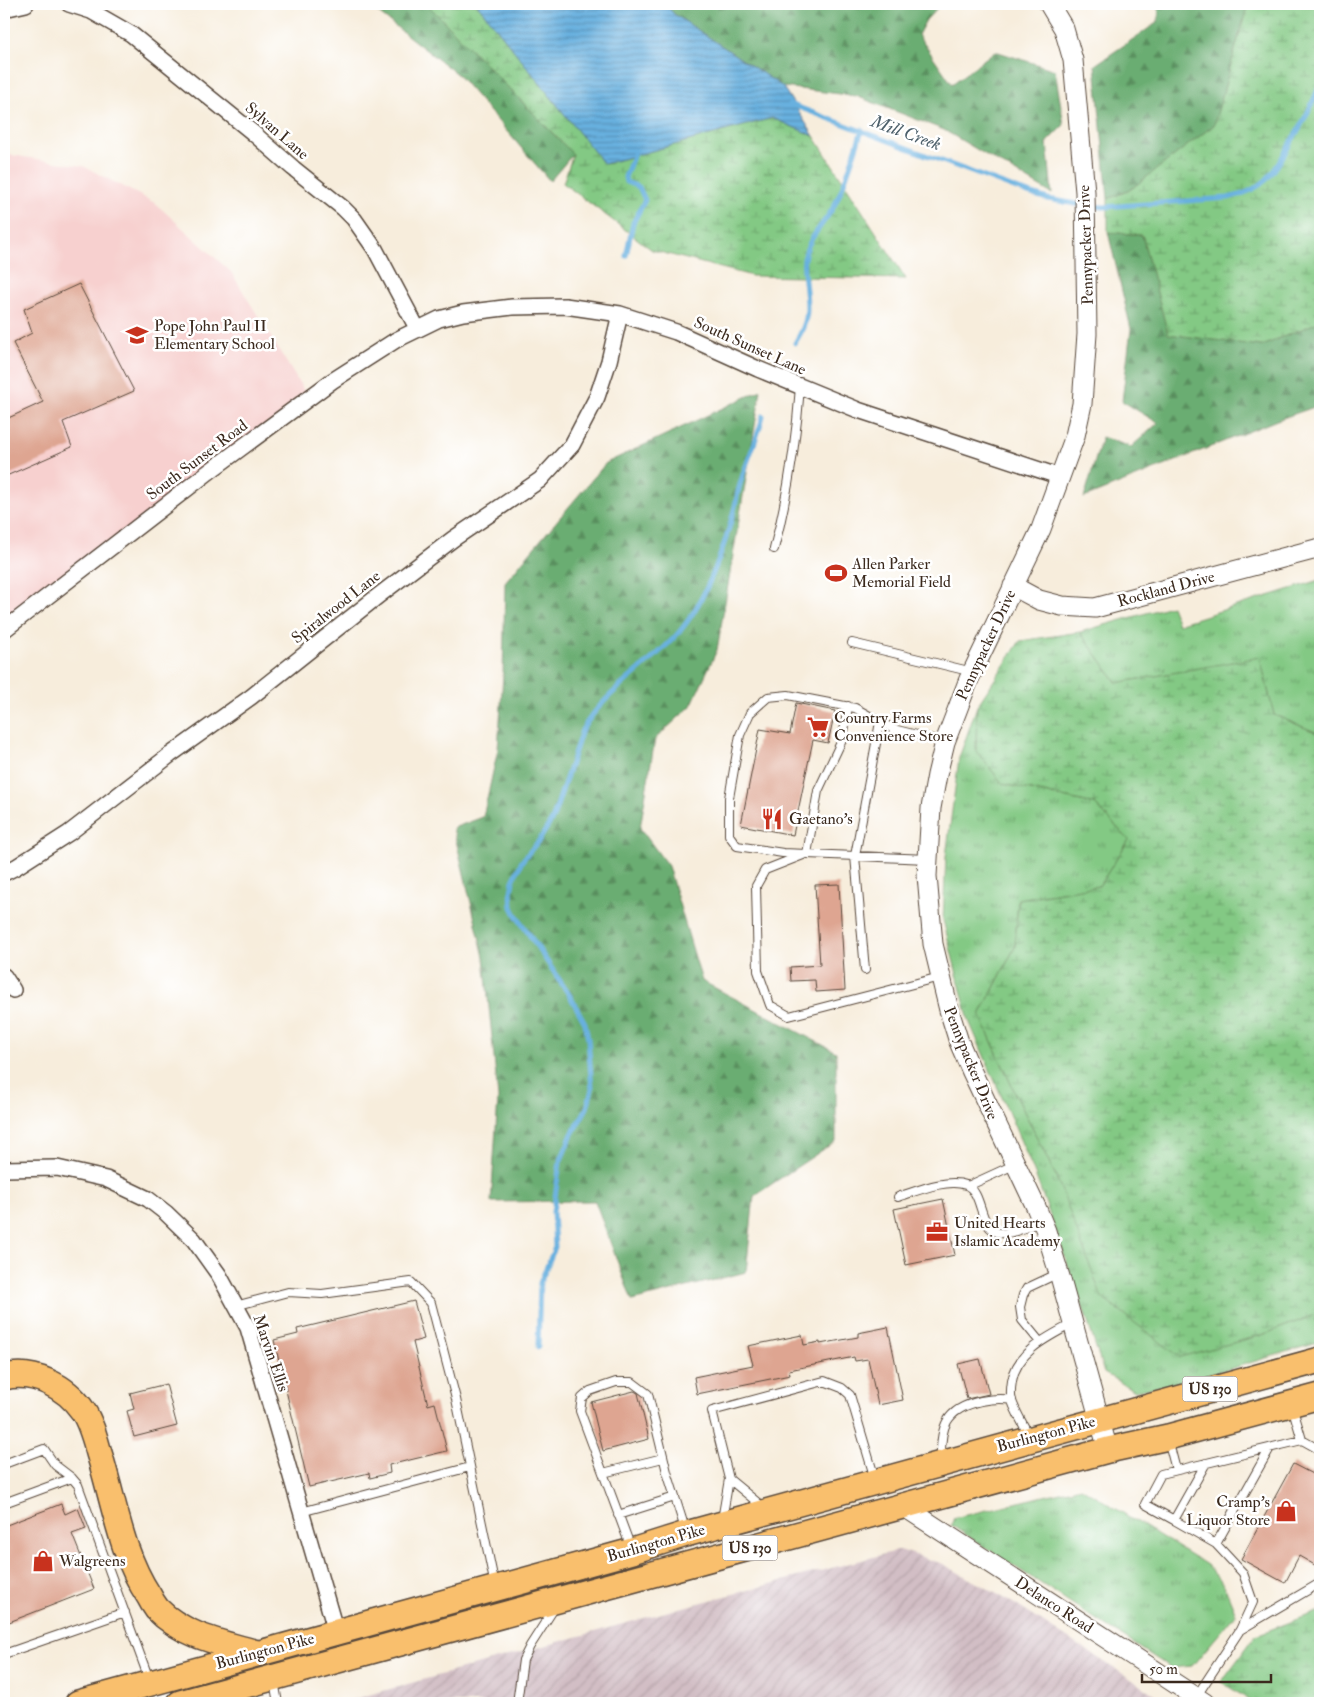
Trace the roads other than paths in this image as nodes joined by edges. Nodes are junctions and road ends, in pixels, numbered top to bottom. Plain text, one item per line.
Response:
1 (26, 4) edge
2 (69, 4) edge
3 (1049, 4) edge
4 (4, 9) edge
5 (620, 314) junction
6 (417, 328) junction
7 (800, 387) junction
8 (1061, 477) junction
9 (1320, 548) edge
10 (774, 549) dead end
11 (1014, 586) junction
12 (4, 630) edge
13 (852, 643) dead end
14 (973, 672) junction
15 (848, 706) junction
16 (880, 722) junction
17 (945, 742) junction
18 (807, 854) junction
19 (856, 856) junction
20 (928, 859) junction
21 (4, 873) edge
22 (865, 970) dead end
23 (4, 976) edge
24 (940, 977) junction
25 (13, 990) dead end
26 (1016, 1164) junction
27 (4, 1169) edge
28 (968, 1186) junction
29 (898, 1197) dead end
30 (1042, 1221) junction
31 (1059, 1273) junction
32 (235, 1306) junction
33 (1072, 1324) junction
34 (1040, 1342) junction
35 (1320, 1360) edge
36 (4, 1377) edge
37 (1320, 1396) edge
38 (1012, 1400) junction
39 (1292, 1404) junction
40 (1099, 1419) junction
41 (1168, 1437) junction
42 (1030, 1438) junction
43 (1302, 1440) junction
44 (1270, 1448) junction
45 (1108, 1450) junction
46 (1320, 1450) edge
47 (663, 1458) junction
48 (941, 1463) junction
49 (4, 1464) edge
50 (1206, 1464) junction
51 (470, 1467) junction
52 (1176, 1470) junction
53 (603, 1473) junction
54 (72, 1478) junction
55 (730, 1479) junction
56 (876, 1481) junction
57 (675, 1497) junction
58 (4, 1503) edge
59 (904, 1506) junction
60 (769, 1511) junction
61 (302, 1512) junction
62 (618, 1515) junction
63 (1174, 1520) junction
64 (721, 1524) junction
65 (686, 1534) junction
66 (1216, 1544) junction
67 (632, 1551) junction
68 (1320, 1583) edge
69 (496, 1588) junction
70 (560, 1600) junction
71 (124, 1612) junction
72 (1240, 1630) junction
73 (336, 1632) junction
74 (4, 1654) edge
75 (257, 1654) junction
76 (274, 1677) junction
77 (150, 1683) junction
78 (1200, 1700) edge
79 (78, 1703) edge
80 (180, 1703) edge
81 (278, 1703) edge
82 (517, 1703) edge

1 - 4 street
2 - 6 street, Sylvan Lane
3 - 8 street, Pennypacker Drive
5 - 6 street, South Sunset Lane
5 - 7 street, South Sunset Lane
5 - 21 street, Spiralwood Lane
6 - 12 street, South Sunset Road
7 - 8 street, South Sunset Lane
7 - 10 lane
8 - 11 street, Pennypacker Drive
9 - 11 street, Rockland Drive
11 - 14 street, Pennypacker Drive
13 - 14 lane
14 - 17 street, Pennypacker Drive
15 - 16 lane
15 - 18 lane
15 - 18 lane
16 - 17 lane
16 - 19 lane
17 - 20 street, Pennypacker Drive
18 - 19 lane
18 - 24 lane
19 - 20 lane
19 - 22 lane
20 - 24 street, Pennypacker Drive
23 - 25 street
24 - 26 street, Pennypacker Drive
26 - 28 lane
26 - 30 street, Pennypacker Drive
27 - 32 street, Marvin Ellis
28 - 29 lane
28 - 30 lane
30 - 31 street, Pennypacker Drive
31 - 33 street, Pennypacker Drive
31 - 34 lane
32 - 51 lane
32 - 61 street, Marvin Ellis
33 - 34 lane
33 - 40 street, Pennypacker Drive
34 - 38 lane
35 - 40 highway, Burlington Pike / US 130
36 - 75 highway
37 - 39 highway, Burlington Pike / US 130
38 - 42 lane
38 - 48 lane
39 - 41 highway, Burlington Pike / US 130
39 - 43 lane
40 - 42 highway, Burlington Pike / US 130
40 - 45 street, Pennypacker Drive
41 - 45 highway, Burlington Pike / US 130
41 - 52 lane
42 - 48 highway, Burlington Pike / US 130
43 - 44 lane
43 - 46 lane
44 - 50 lane
44 - 66 lane
45 - 59 highway, Burlington Pike / US 130
47 - 53 lane
47 - 53 lane
47 - 57 lane
48 - 56 highway, Burlington Pike / US 130
49 - 54 lane
50 - 52 lane
50 - 63 lane
51 - 61 lane
51 - 69 lane
52 - 63 lane
53 - 62 lane
54 - 58 lane
54 - 71 lane
55 - 56 lane
55 - 60 lane
55 - 64 lane
56 - 60 highway, Burlington Pike / US 130
57 - 62 lane
57 - 65 lane
59 - 70 highway, Burlington Pike / US 130
59 - 78 street, Delanco Road
60 - 64 highway, Burlington Pike / US 130
61 - 73 street, Marvin Ellis
62 - 67 lane
63 - 66 lane
64 - 65 highway, Burlington Pike / US 130
65 - 67 highway, Burlington Pike / US 130
66 - 72 lane
67 - 69 highway, Burlington Pike / US 130
68 - 72 lane
69 - 73 highway, Burlington Pike / US 130
70 - 76 highway, Burlington Pike / US 130
70 - 82 lane
71 - 74 lane
71 - 77 lane
72 - 78 lane
73 - 75 highway, Burlington Pike / US 130
75 - 77 highway, Burlington Pike / US 130
76 - 80 highway, Burlington Pike / US 130
76 - 81 lane
77 - 79 highway, Burlington Pike / US 130

